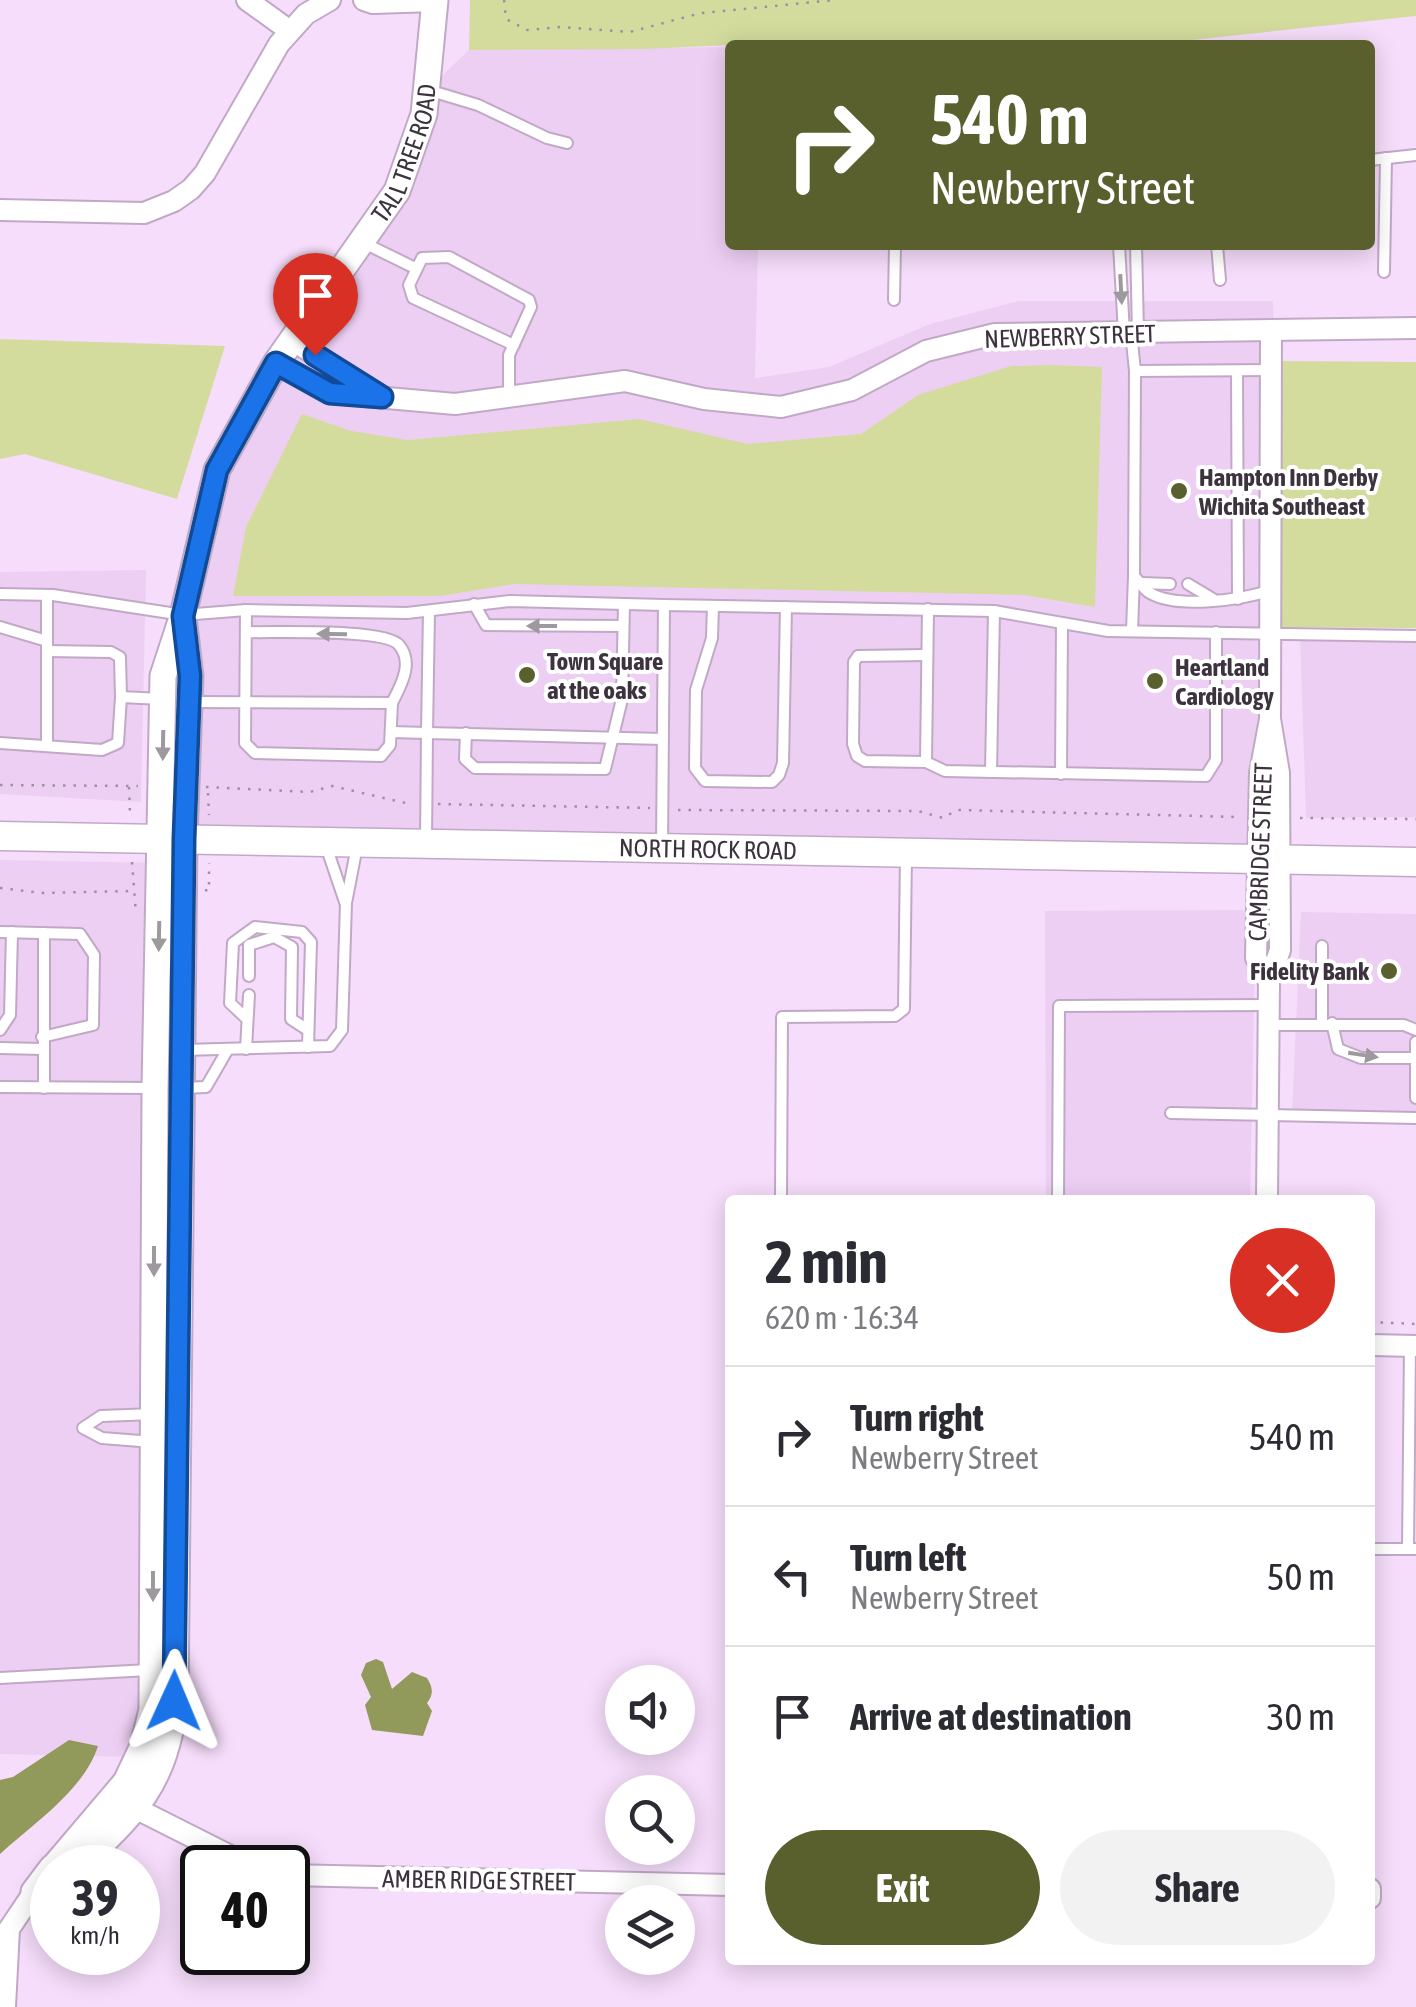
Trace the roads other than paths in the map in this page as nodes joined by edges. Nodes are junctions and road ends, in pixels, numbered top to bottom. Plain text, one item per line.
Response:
1 (247, 0) edge
2 (330, 0) edge
3 (364, 0) edge
4 (434, 1) edge
5 (290, 31) junction
6 (426, 90) junction
7 (567, 143) dead end
8 (1416, 155) edge
9 (1386, 158) junction
10 (1375, 159) edge
11 (0, 210) edge
12 (362, 242) junction
13 (894, 250) edge
14 (1120, 250) edge
15 (1136, 250) edge
16 (1217, 250) edge
17 (415, 268) junction
18 (1384, 272) dead end
19 (1220, 280) dead end
20 (894, 300) dead end
21 (1416, 328) edge
22 (1271, 330) junction
23 (1131, 332) junction
24 (292, 340) junction
25 (514, 344) junction
26 (276, 363) junction
27 (1271, 370) junction
28 (1135, 371) junction
29 (1238, 371) junction
30 (509, 396) junction
31 (382, 397) junction
32 (1137, 580) junction
33 (1170, 584) dead end
34 (1188, 584) dead end
35 (1271, 590) junction
36 (0, 594) edge
37 (47, 595) junction
38 (1214, 600) junction
39 (1238, 600) junction
40 (474, 604) junction
41 (624, 604) junction
42 (664, 605) junction
43 (713, 606) junction
44 (786, 607) junction
45 (928, 609) junction
46 (246, 610) junction
47 (429, 611) junction
48 (994, 611) junction
49 (376, 612) junction
50 (183, 616) junction
51 (1062, 623) junction
52 (623, 626) junction
53 (0, 627) edge
54 (1132, 631) junction
55 (246, 632) junction
56 (1216, 632) junction
57 (1270, 633) junction
58 (376, 636) junction
59 (1416, 636) edge
60 (47, 646) junction
61 (927, 655) junction
62 (121, 696) junction
63 (176, 700) junction
64 (245, 701) junction
65 (392, 703) junction
66 (390, 732) junction
67 (427, 733) junction
68 (466, 734) junction
69 (614, 737) junction
70 (663, 739) junction
71 (0, 743) edge
72 (47, 746) junction
73 (926, 762) junction
74 (991, 772) junction
75 (1061, 774) junction
76 (0, 836) edge
77 (173, 839) junction
78 (325, 842) junction
79 (358, 842) junction
80 (426, 843) junction
81 (662, 847) junction
82 (906, 852) junction
83 (1268, 859) junction
84 (1416, 862) edge
85 (346, 903) junction
86 (6, 932) edge
87 (44, 933) junction
88 (1322, 946) dead end
89 (249, 976) dead end
90 (249, 994) dead end
91 (1269, 1015) junction
92 (246, 1018) junction
93 (1327, 1023) junction
94 (0, 1030) edge
95 (308, 1030) junction
96 (1416, 1030) edge
97 (42, 1037) junction
98 (1416, 1042) edge
99 (308, 1047) junction
100 (0, 1048) edge
101 (246, 1048) junction
102 (228, 1049) junction
103 (42, 1050) junction
104 (182, 1050) junction
105 (1416, 1058) edge
106 (0, 1087) edge
107 (44, 1088) junction
108 (156, 1088) junction
109 (182, 1088) junction
110 (1416, 1098) edge
111 (1171, 1113) dead end
112 (1269, 1116) junction
113 (1416, 1118) edge
114 (781, 1195) edge
115 (1058, 1195) edge
116 (1267, 1195) edge
117 (1375, 1346) edge
118 (1413, 1346) edge
119 (154, 1414) junction
120 (177, 1428) junction
121 (154, 1442) junction
122 (1375, 1549) edge
123 (1412, 1549) edge
124 (163, 1670) junction
125 (0, 1678) edge
126 (135, 1808) junction
127 (73, 1845) edge
128 (100, 1845) edge
129 (208, 1845) edge
130 (310, 1875) edge
131 (725, 1884) edge
132 (30, 1904) edge
133 (5, 2007) edge

1 - 5 street
2 - 5 street
3 - 4 street
4 - 6 street, TALL TREE ROAD
5 - 11 street
6 - 7 lane
6 - 12 street, TALL TREE ROAD
8 - 9 lane
9 - 10 lane
9 - 18 lane
12 - 17 lane
12 - 24 street, TALL TREE ROAD
13 - 20 lane
14 -> 23 lane
15 - 23 lane
16 - 19 lane
17 - 25 lane
17 - 25 lane
21 - 22 street, NEWBERRY STREET
22 - 23 street, NEWBERRY STREET
22 - 27 street, CAMBRIDGE STREET
23 - 28 lane
23 - 30 street, NEWBERRY STREET
24 - 26 street, TALL TREE ROAD
24 - 31 street, NEWBERRY STREET
25 - 30 lane
26 - 31 street, NEWBERRY STREET
26 - 50 street, TALL TREE ROAD
27 - 29 lane
27 - 35 street, CAMBRIDGE STREET
28 - 29 lane
28 - 32 lane
29 - 39 lane
30 - 31 street, NEWBERRY STREET
32 - 33 lane
32 - 38 lane
32 - 54 lane
34 - 38 lane
35 - 39 lane
35 - 57 street, CAMBRIDGE STREET
36 - 37 lane
37 - 50 lane
37 - 60 lane
38 - 39 lane
40 - 41 lane
40 - 47 lane
52 -> 40 lane
41 - 42 lane
41 - 52 lane
42 - 43 lane
42 - 70 lane
43 - 44 lane
43 - 44 lane
44 - 45 lane
45 - 48 lane
45 - 61 lane
46 - 49 lane
46 - 50 lane
46 - 55 lane
47 - 49 lane
47 - 67 lane
48 - 51 lane
48 - 74 lane
49 - 58 lane
50 - 63 street, TALL TREE ROAD
51 - 54 lane
51 - 75 lane
52 - 69 lane
53 - 60 lane
54 - 56 lane
58 -> 55 lane
55 - 64 lane
56 - 57 lane
56 - 75 lane
57 - 59 lane
57 - 83 street, CAMBRIDGE STREET
58 - 65 lane
60 - 62 lane
60 - 72 lane
61 - 73 lane
61 - 73 lane
62 - 63 lane
62 - 72 lane
63 - 64 lane
63 - 77 street, TALL TREE ROAD
64 - 65 lane
64 - 66 lane
65 - 66 lane
66 - 67 lane
67 - 68 lane
67 - 80 lane
68 - 69 lane
68 - 69 lane
69 - 70 lane
70 - 81 lane
71 - 72 lane
73 - 74 lane
74 - 75 lane
76 - 77 main road, NORTH ROCK ROAD
77 - 78 main road, NORTH ROCK ROAD
77 - 104 street, TALL TREE ROAD
77 -> 108 street, TALL TREE ROAD
78 - 79 main road, NORTH ROCK ROAD
78 - 85 lane
79 - 80 main road, NORTH ROCK ROAD
79 - 85 lane
80 - 81 main road, NORTH ROCK ROAD
81 - 82 main road, NORTH ROCK ROAD
82 - 83 main road, NORTH ROCK ROAD
82 - 114 lane
83 - 84 main road, NORTH ROCK ROAD
83 - 91 street, CAMBRIDGE STREET
85 - 99 lane
86 - 87 lane
86 - 94 lane
87 - 97 lane
87 - 97 lane
88 - 93 lane
89 - 95 lane
90 - 92 lane
91 - 93 lane
91 - 112 street, CAMBRIDGE STREET
91 - 115 lane
92 - 95 lane
92 - 101 lane
93 - 96 lane
93 -> 105 lane
95 - 99 lane
97 - 103 lane
98 - 105 lane
99 - 101 lane
100 - 103 lane
101 - 102 lane
102 - 104 lane
102 - 109 lane
103 - 107 lane
104 - 109 street, TALL TREE ROAD
105 - 110 lane
106 - 107 lane
107 - 108 lane
108 - 109 lane
108 -> 119 street, TALL TREE ROAD
109 - 120 street, TALL TREE ROAD
111 - 112 lane
112 - 113 lane
112 - 116 street, CAMBRIDGE STREET
117 - 118 street
118 - 123 lane
119 - 120 lane
119 - 121 street, TALL TREE ROAD
119 - 121 lane
120 - 121 lane
120 - 124 street, TALL TREE ROAD
121 -> 124 street, TALL TREE ROAD
122 - 123 lane
124 - 125 lane
124 - 126 street, TALL TREE ROAD
124 - 127 street, TALL TREE ROAD
126 - 128 street, TALL TREE ROAD
126 - 129 street
130 - 131 street, AMBER RIDGE STREET
132 - 133 street, TALL TREE ROAD

